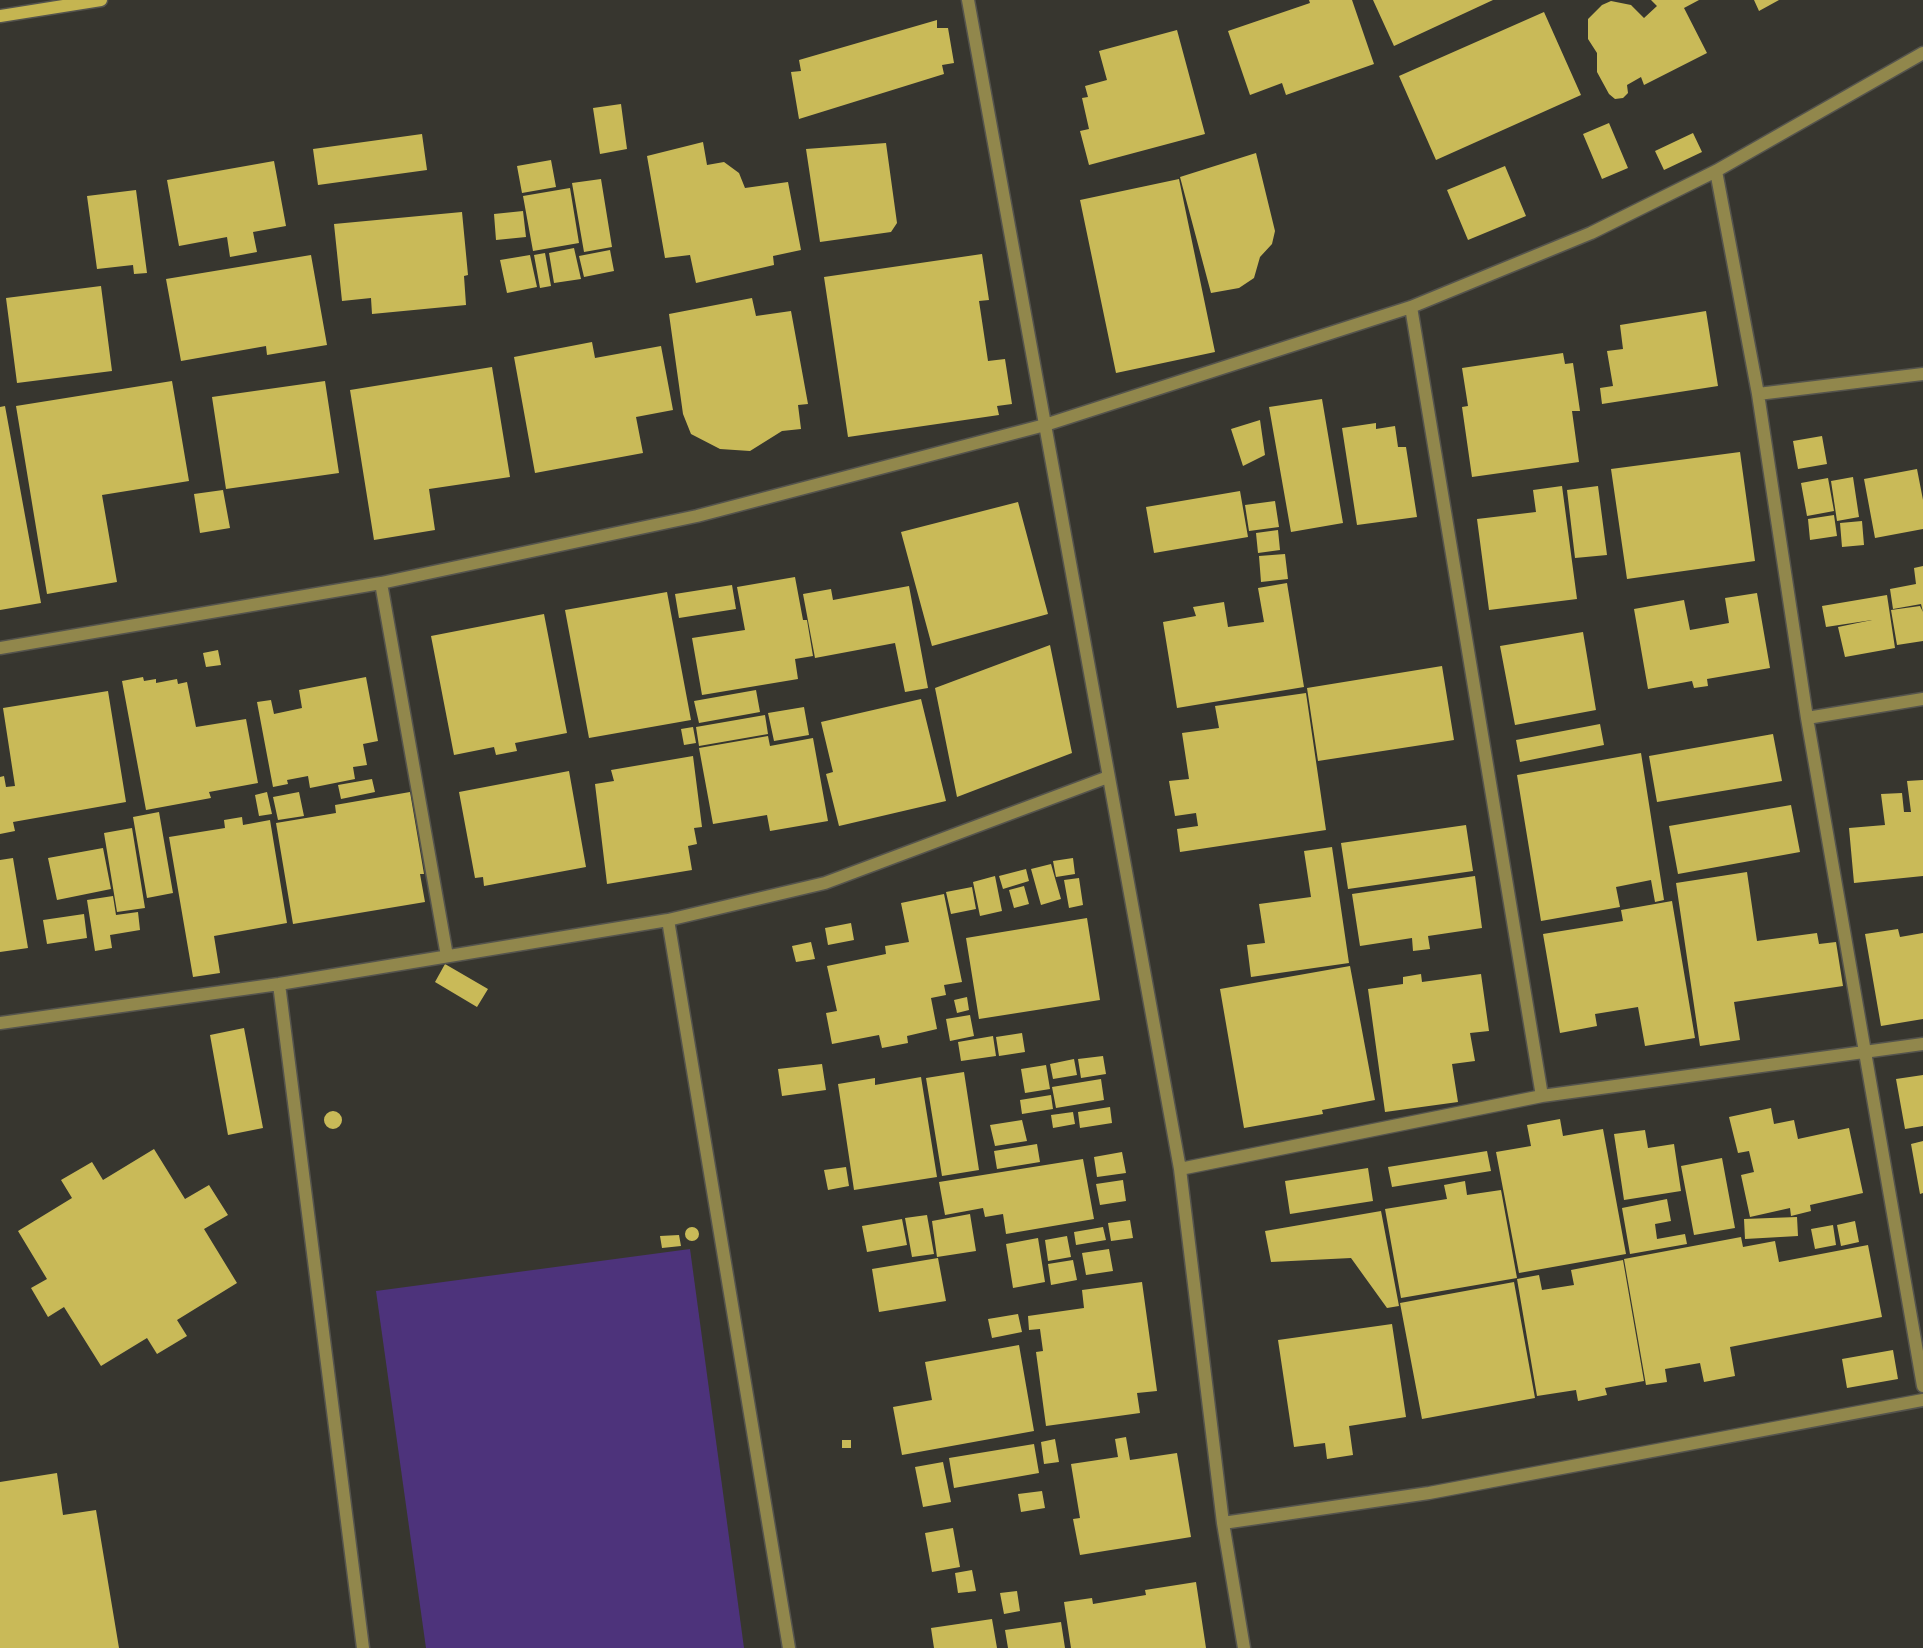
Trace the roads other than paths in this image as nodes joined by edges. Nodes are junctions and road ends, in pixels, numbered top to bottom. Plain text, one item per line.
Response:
1 (101, 0) edge
2 (968, 0) edge
3 (0, 16) edge
4 (1923, 53) edge
5 (1716, 171) junction
6 (1411, 307) junction
7 (1923, 374) edge
8 (1758, 394) junction
9 (1045, 425) junction
10 (381, 583) junction
11 (0, 648) edge
12 (1923, 699) edge
13 (1807, 718) junction
14 (1108, 777) junction
15 (668, 920) junction
16 (447, 956) junction
17 (279, 984) junction
18 (0, 1023) edge
19 (1923, 1044) edge
20 (1863, 1054) junction
21 (1542, 1096) junction
22 (1180, 1169) junction
23 (1923, 1386) edge
24 (1923, 1400) edge
25 (1223, 1523) junction
26 (363, 1648) edge
27 (789, 1648) edge
28 (1244, 1648) edge

1 - 3 street
2 - 9 street
4 - 5 street
5 - 6 street
5 - 8 street
6 - 9 street
6 - 21 street
7 - 8 street
8 - 13 street
9 - 10 street
9 - 14 street
10 - 11 street
10 - 16 street
12 - 13 street
13 - 20 street
14 - 15 street
14 - 22 street
15 - 16 street
15 - 27 street
16 - 17 street
17 - 18 street
17 - 26 street
19 - 20 street
20 - 21 street
20 - 23 street
21 - 22 street
22 - 25 street
24 - 25 street
25 - 28 street

